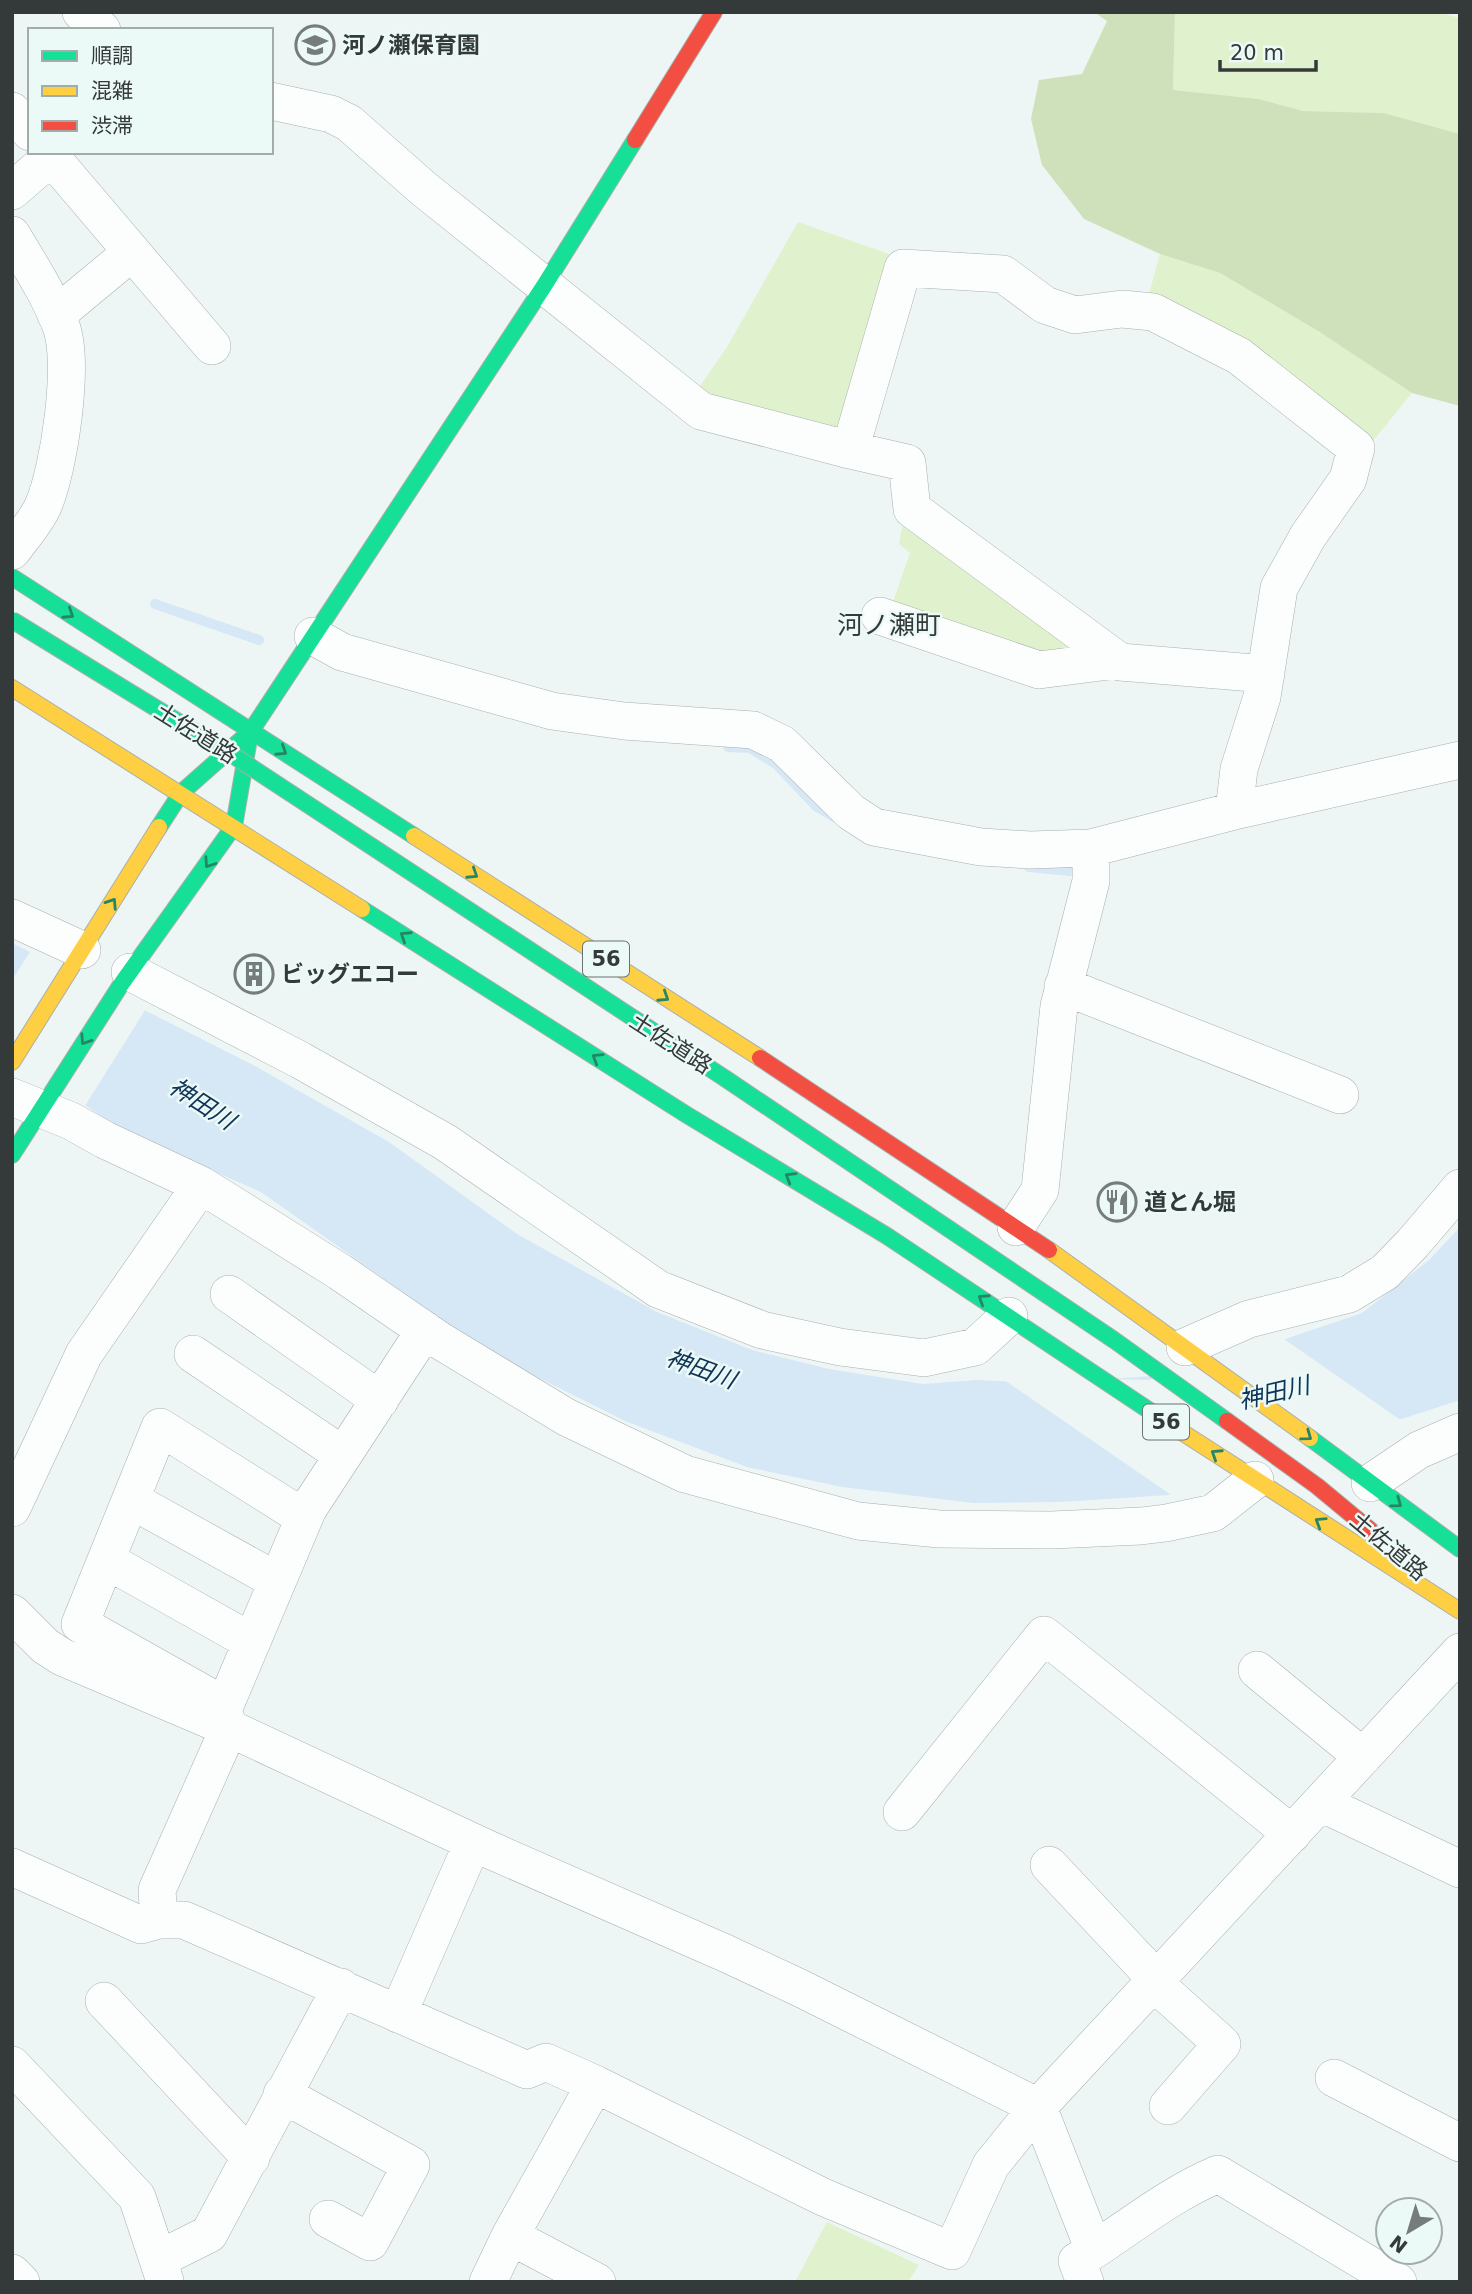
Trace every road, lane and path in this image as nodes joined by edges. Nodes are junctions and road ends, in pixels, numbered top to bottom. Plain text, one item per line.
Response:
1 (81, 12) edge
2 (714, 12) edge
3 (100, 28) edge
4 (273, 101) edge
5 (12, 111) edge
6 (28, 130) edge
7 (38, 154) edge
8 (49, 154) edge
9 (12, 191) edge
10 (12, 235) edge
11 (132, 252) junction
12 (544, 286) junction
13 (56, 315) junction
14 (212, 346) dead end
15 (850, 450) junction
16 (12, 551) edge
17 (12, 577) edge
18 (880, 616) dead end
19 (12, 621) edge
20 (313, 636) junction
21 (1116, 660) junction
22 (1266, 674) junction
23 (12, 688) edge
24 (251, 731) junction
25 (1460, 760) edge
26 (181, 793) junction
27 (1234, 811) junction
28 (234, 826) junction
29 (1091, 862) junction
30 (12, 918) edge
31 (79, 956) junction
32 (126, 978) junction
33 (1063, 986) junction
34 (12, 1062) edge
35 (1340, 1096) dead end
36 (33, 1102) edge
37 (12, 1155) edge
38 (201, 1185) junction
39 (1460, 1188) edge
40 (1016, 1227) junction
41 (229, 1294) dead end
42 (1009, 1316) junction
43 (418, 1342) junction
44 (1189, 1350) junction
45 (193, 1353) dead end
46 (380, 1400) junction
47 (1460, 1432) edge
48 (344, 1455) junction
49 (1264, 1486) junction
50 (1317, 1486) junction
51 (1363, 1487) junction
52 (131, 1500) junction
53 (12, 1508) edge
54 (303, 1517) junction
55 (1424, 1541) dead end
56 (1460, 1549) edge
57 (106, 1560) junction
58 (1460, 1560) edge
59 (277, 1581) junction
60 (1460, 1609) edge
61 (12, 1613) edge
62 (252, 1642) junction
63 (1460, 1652) edge
64 (1257, 1670) dead end
65 (227, 1717) junction
66 (1363, 1757) junction
67 (1321, 1803) junction
68 (902, 1812) dead end
69 (1292, 1834) junction
70 (473, 1842) junction
71 (1049, 1864) dead end
72 (12, 1867) edge
73 (1460, 1869) edge
74 (159, 1920) junction
75 (1155, 1981) junction
76 (341, 1987) junction
77 (104, 2001) dead end
78 (398, 2014) junction
79 (12, 2064) edge
80 (1334, 2078) dead end
81 (595, 2084) junction
82 (282, 2094) junction
83 (1168, 2106) dead end
84 (1038, 2107) junction
85 (1460, 2143) edge
86 (251, 2158) junction
87 (328, 2219) dead end
88 (510, 2236) junction
89 (1089, 2266) edge
90 (162, 2270) edge
91 (12, 2273) edge
92 (21, 2282) edge
93 (488, 2282) edge
94 (597, 2282) edge
95 (1398, 2282) edge

1 - 3 street
2 - 12 main road
4 - 12 street
5 - 6 street
7 - 9 street
8 - 11 street
10 - 13 street
11 - 13 street
11 - 14 street
12 - 15 street
12 - 20 main road
13 - 16 street
15 - 21 street
15 - 22 street
17 -> 24 main road, 56
18 - 21 street
19 - 50 main road, 土佐道路 / 56, bridge
20 - 24 main road
20 - 29 street
21 - 22 street
22 - 27 street
23 - 26 main road, 56
24 - 26 main road
24 - 28 main road
24 -> 40 main road, 56
25 - 27 street
26 - 28 main road, 56
31 -> 26 main road
27 - 29 street
28 -> 32 main road
42 -> 28 main road, 56
29 - 33 street
30 - 31 street
31 - 34 main road
32 -> 36 main road
32 - 42 street
33 - 35 street
33 - 40 street
36 - 37 main road
36 - 38 street
38 - 43 street
38 - 53 street
39 - 44 street
40 - 44 main road, 56
41 - 46 street
49 -> 42 main road, 56
43 - 46 street
43 - 49 street
44 -> 51 main road, 56
45 - 48 street
46 - 48 street
47 - 51 street
48 - 54 street
60 -> 49 main road, 56
50 - 51 main road, 土佐道路 / 56
50 - 60 main road, 土佐道路 / 56
51 -> 56 main road, 56
52 - 54 street
52 - 57 street
52 - 59 street
54 - 59 street
55 - 58 main road, 土佐道路
57 - 62 street
57 - 65 street
59 - 62 street
61 - 65 street
62 - 65 street
63 - 66 street
64 - 66 street
65 - 70 street
65 - 74 street
66 - 67 street
67 - 69 street
67 - 73 street
68 - 69 street
69 - 75 street
70 - 78 street
70 - 84 street
71 - 75 street
72 - 74 street
74 - 76 street
75 - 83 street
75 - 84 street
76 - 78 street
76 - 82 street
77 - 86 street
78 - 81 street
79 - 90 street
80 - 85 street
81 - 84 street
81 - 88 street
82 - 86 street
82 - 87 street
84 - 89 street
86 - 90 street
88 - 93 street
88 - 94 street
89 - 95 street
91 - 92 street

